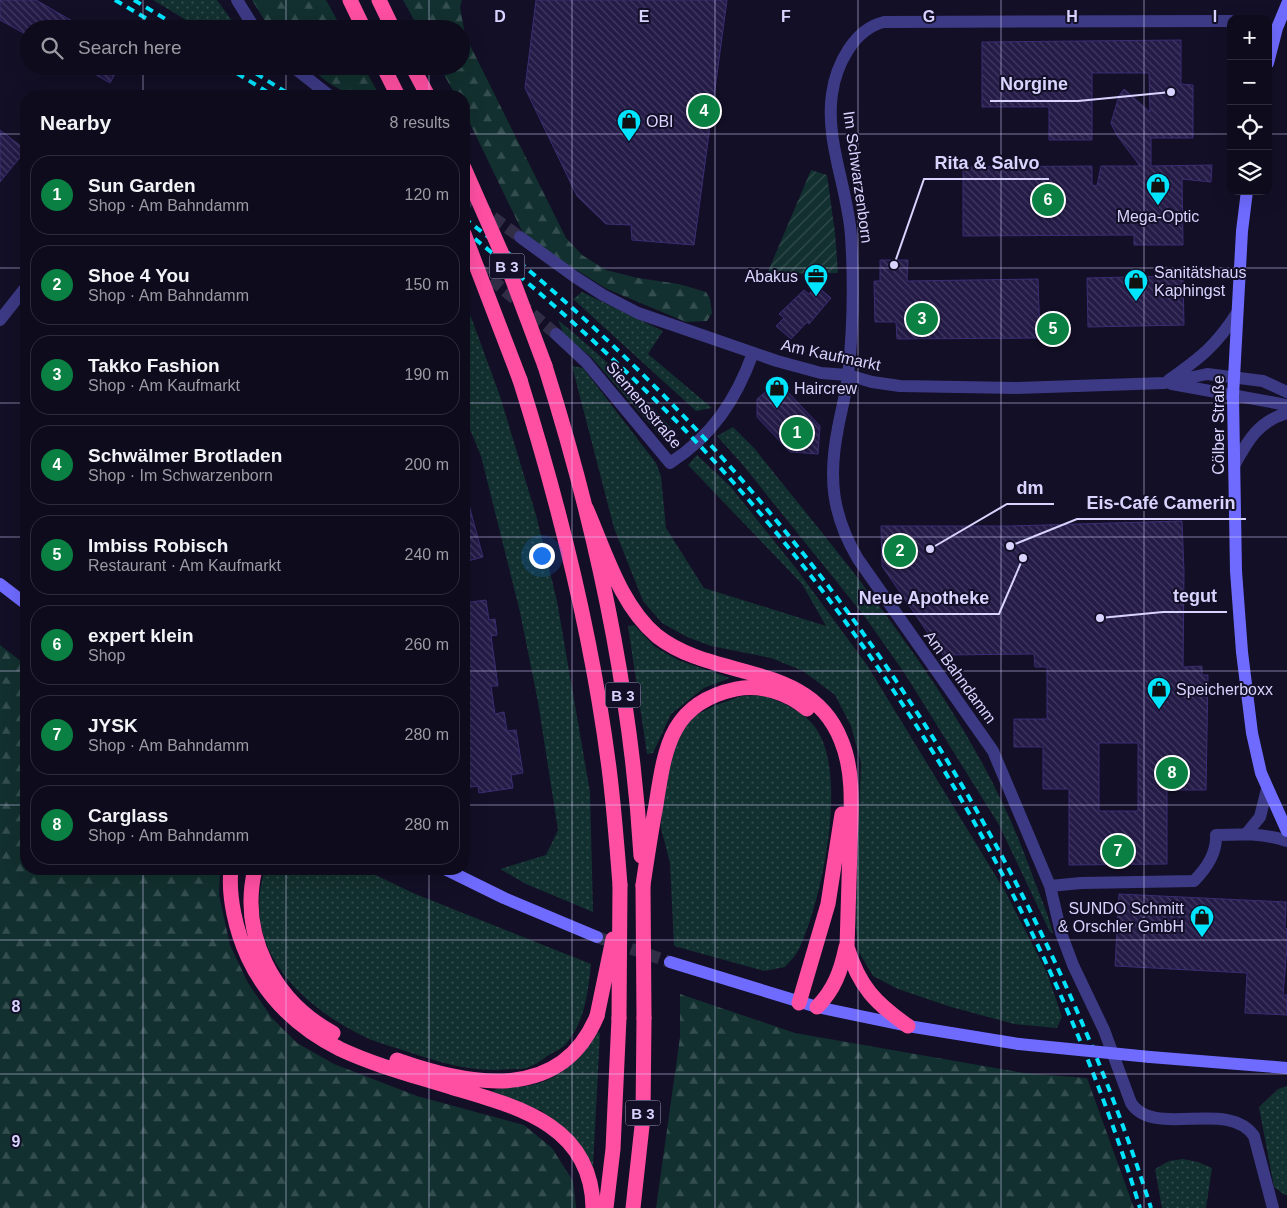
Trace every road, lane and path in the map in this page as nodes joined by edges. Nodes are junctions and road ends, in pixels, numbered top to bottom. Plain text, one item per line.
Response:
1 (237, 0) edge
2 (350, 0) edge
3 (378, 0) edge
4 (1287, 4) edge
5 (249, 20) edge
6 (360, 20) edge
7 (388, 20) edge
8 (1227, 21) edge
9 (1273, 27) edge
10 (1268, 60) edge
11 (303, 75) edge
12 (388, 75) edge
13 (417, 75) edge
14 (322, 90) edge
15 (395, 90) edge
16 (425, 90) edge
17 (470, 181) edge
18 (1247, 195) edge
19 (520, 237) tunnel mouth
20 (470, 250) edge
21 (20, 304) edge
22 (1237, 313) junction
23 (0, 320) edge
24 (556, 334) tunnel mouth
25 (753, 353) junction
26 (848, 375) junction
27 (1234, 377) junction
28 (1165, 382) junction
29 (1287, 392) edge
30 (1233, 396) junction
31 (1287, 405) edge
32 (1287, 413) edge
33 (1235, 464) junction
34 (586, 508) junction
35 (0, 584) edge
36 (20, 599) edge
37 (1267, 789) junction
38 (1287, 831) edge
39 (1246, 834) junction
40 (1287, 841) edge
41 (231, 875) edge
42 (253, 875) edge
43 (457, 875) edge
44 (643, 884) junction
45 (1050, 886) junction
46 (620, 904) junction
47 (596, 937) tunnel mouth
48 (846, 947) junction
49 (670, 962) tunnel mouth
50 (799, 1003) junction
51 (817, 1007) junction
52 (908, 1026) junction
53 (1287, 1068) edge
54 (593, 1208) edge
55 (606, 1208) edge
56 (634, 1208) edge
57 (1273, 1208) edge

1 - 5 street
2 - 6 highway
3 - 7 highway
4 - 9 main road
8 - 26 street, Im Schwarzenborn
9 - 10 main road
11 - 14 street
12 - 15 highway
13 - 16 highway
17 - 34 highway, B 3, bridge
18 - 22 main road, Cölber Straße
19 - 25 street, Am Kaufmarkt
20 - 46 highway, B 3, bridge
21 - 23 street
22 - 27 main road, Cölber Straße
22 - 28 street
24 - 25 street, Siemensstraße
25 - 26 street, Am Kaufmarkt
26 - 28 street, Am Kaufmarkt
26 - 45 street, Am Bahndamm
27 - 28 street, Am Kaufmarkt
27 - 29 street, Am Kaufmarkt
27 - 30 main road, Cölber Straße
28 - 30 street, Am Kaufmarkt
30 - 31 street, Am Kaufmarkt
30 - 33 main road, Cölber Straße
32 - 33 street
33 - 37 main road, Cölber Straße
34 - 44 highway, B 3
34 - 48 highway
35 - 36 main road
37 - 38 main road, Cölber Straße
37 - 39 street
39 - 40 street
39 - 45 street
41 - 54 highway
42 - 46 highway, bridge
43 - 47 main road
44 - 50 highway
44 - 56 highway, B 3, bridge
45 - 57 street, Am Bahndamm
46 - 55 highway, B 3, bridge
48 - 51 highway
48 - 52 highway
49 - 50 main road
50 - 51 main road
51 - 52 main road
52 - 53 main road, bridge

